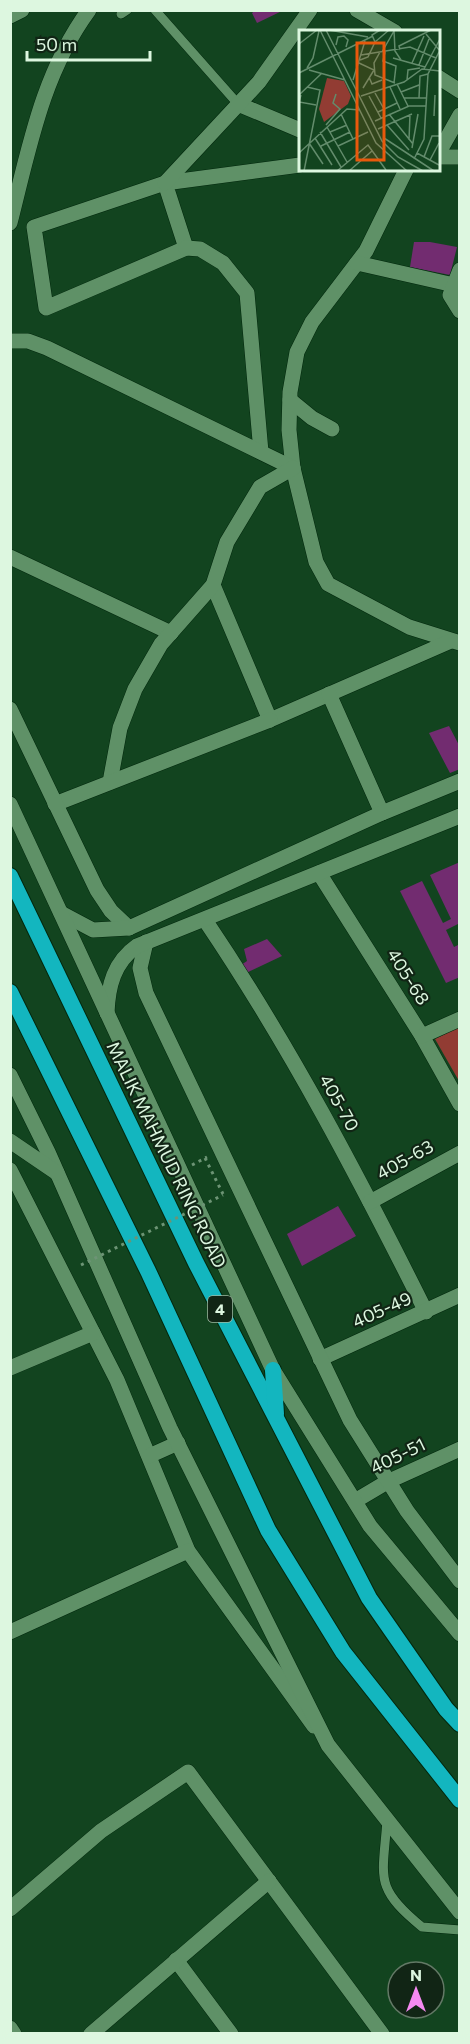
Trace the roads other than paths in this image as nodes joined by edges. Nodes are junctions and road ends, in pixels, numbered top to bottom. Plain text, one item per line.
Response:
1 (22, 10) edge
2 (89, 10) edge
3 (155, 10) edge
4 (310, 10) edge
5 (357, 10) edge
6 (10, 16) edge
7 (391, 30) edge
8 (440, 77) edge
9 (459, 91) edge
10 (238, 104) junction
11 (459, 117) edge
12 (299, 130) edge
13 (440, 152) edge
14 (440, 156) edge
15 (459, 157) edge
16 (299, 165) edge
17 (406, 171) edge
18 (165, 183) junction
19 (10, 223) edge
20 (186, 248) junction
21 (357, 263) junction
22 (459, 270) edge
23 (454, 285) junction
24 (459, 311) edge
25 (10, 341) edge
26 (290, 400) junction
27 (332, 429) dead end
28 (261, 452) junction
29 (293, 468) junction
30 (10, 557) edge
31 (213, 585) junction
32 (171, 633) junction
33 (455, 642) edge
34 (329, 694) junction
35 (10, 708) edge
36 (270, 720) junction
37 (459, 781) edge
38 (110, 782) junction
39 (10, 804) edge
40 (56, 804) junction
41 (382, 813) junction
42 (459, 816) edge
43 (319, 873) junction
44 (10, 876) edge
45 (61, 913) junction
46 (205, 920) junction
47 (129, 928) junction
48 (146, 942) junction
49 (10, 992) edge
50 (107, 1013) junction
51 (459, 1019) edge
52 (422, 1036) junction
53 (10, 1075) edge
54 (459, 1104) edge
55 (10, 1141) edge
56 (459, 1152) edge
57 (10, 1170) edge
58 (57, 1173) junction
59 (370, 1202) junction
60 (459, 1295) edge
61 (426, 1312) junction
62 (93, 1333) junction
63 (320, 1359) junction
64 (10, 1368) edge
65 (273, 1370) junction
66 (277, 1420) junction
67 (178, 1443) junction
68 (459, 1449) edge
69 (148, 1456) junction
70 (387, 1482) junction
71 (355, 1501) junction
72 (188, 1551) junction
73 (459, 1581) edge
74 (10, 1632) edge
75 (459, 1634) edge
76 (459, 1724) edge
77 (327, 1745) junction
78 (459, 1800) edge
79 (387, 1820) junction
80 (269, 1881) junction
81 (10, 1909) edge
82 (459, 1912) edge
83 (459, 1930) edge
84 (176, 1960) junction
85 (10, 2028) edge
86 (14, 2034) edge
87 (91, 2034) edge
88 (231, 2034) edge
89 (382, 2034) edge

1 - 6 street
2 - 19 street
3 - 10 lane
4 - 10 street
5 - 7 street
8 - 9 street
10 - 12 street
10 - 18 street
11 - 13 street
14 - 15 street
16 - 18 street
17 - 21 street
18 - 20 street
18 - 20 street
20 - 28 street
21 - 23 street
21 - 26 street
22 - 23 street
23 - 24 street
25 - 28 street
26 - 27 street
26 - 29 street
28 - 29 street
29 - 31 street
29 - 33 street
30 - 32 street
31 - 32 street
31 - 36 street
32 - 38 street
33 - 34 street
34 - 36 street
34 - 41 street
35 - 40 street
36 - 38 street
37 - 41 street
38 - 40 street
39 - 45 street
40 - 47 street
41 - 47 street
42 - 43 street
43 - 46 street
43 - 52 street, 405-68
44 - 66 highway, MALIK MAHMUD RING ROAD / 4
45 - 47 street
45 - 50 street
46 - 48 street
46 - 59 street, 405-70
48 - 50 street
48 - 63 street
49 - 78 highway
50 - 65 street
51 - 52 street
52 - 54 street, 405-68
53 - 58 street
55 - 58 street
56 - 59 street, 405-63
57 - 62 street
58 - 67 street
59 - 61 street, 405-70
60 - 61 street, 405-49
61 - 63 street, 405-49
62 - 64 street
62 - 69 street
63 - 70 street
65 - 66 highway
65 - 71 street
66 - 76 highway, MALIK MAHMUD RING ROAD / 4
67 - 69 street
67 - 77 street
68 - 70 street, 405-51
69 - 72 street
70 - 71 street, 405-51
70 - 73 street
71 - 75 street
72 - 74 street
72 - 77 street
77 - 79 street
79 - 82 street
79 - 83 lane
80 - 81 street
80 - 84 street
80 - 89 street
84 - 87 street
84 - 88 street
85 - 86 street

